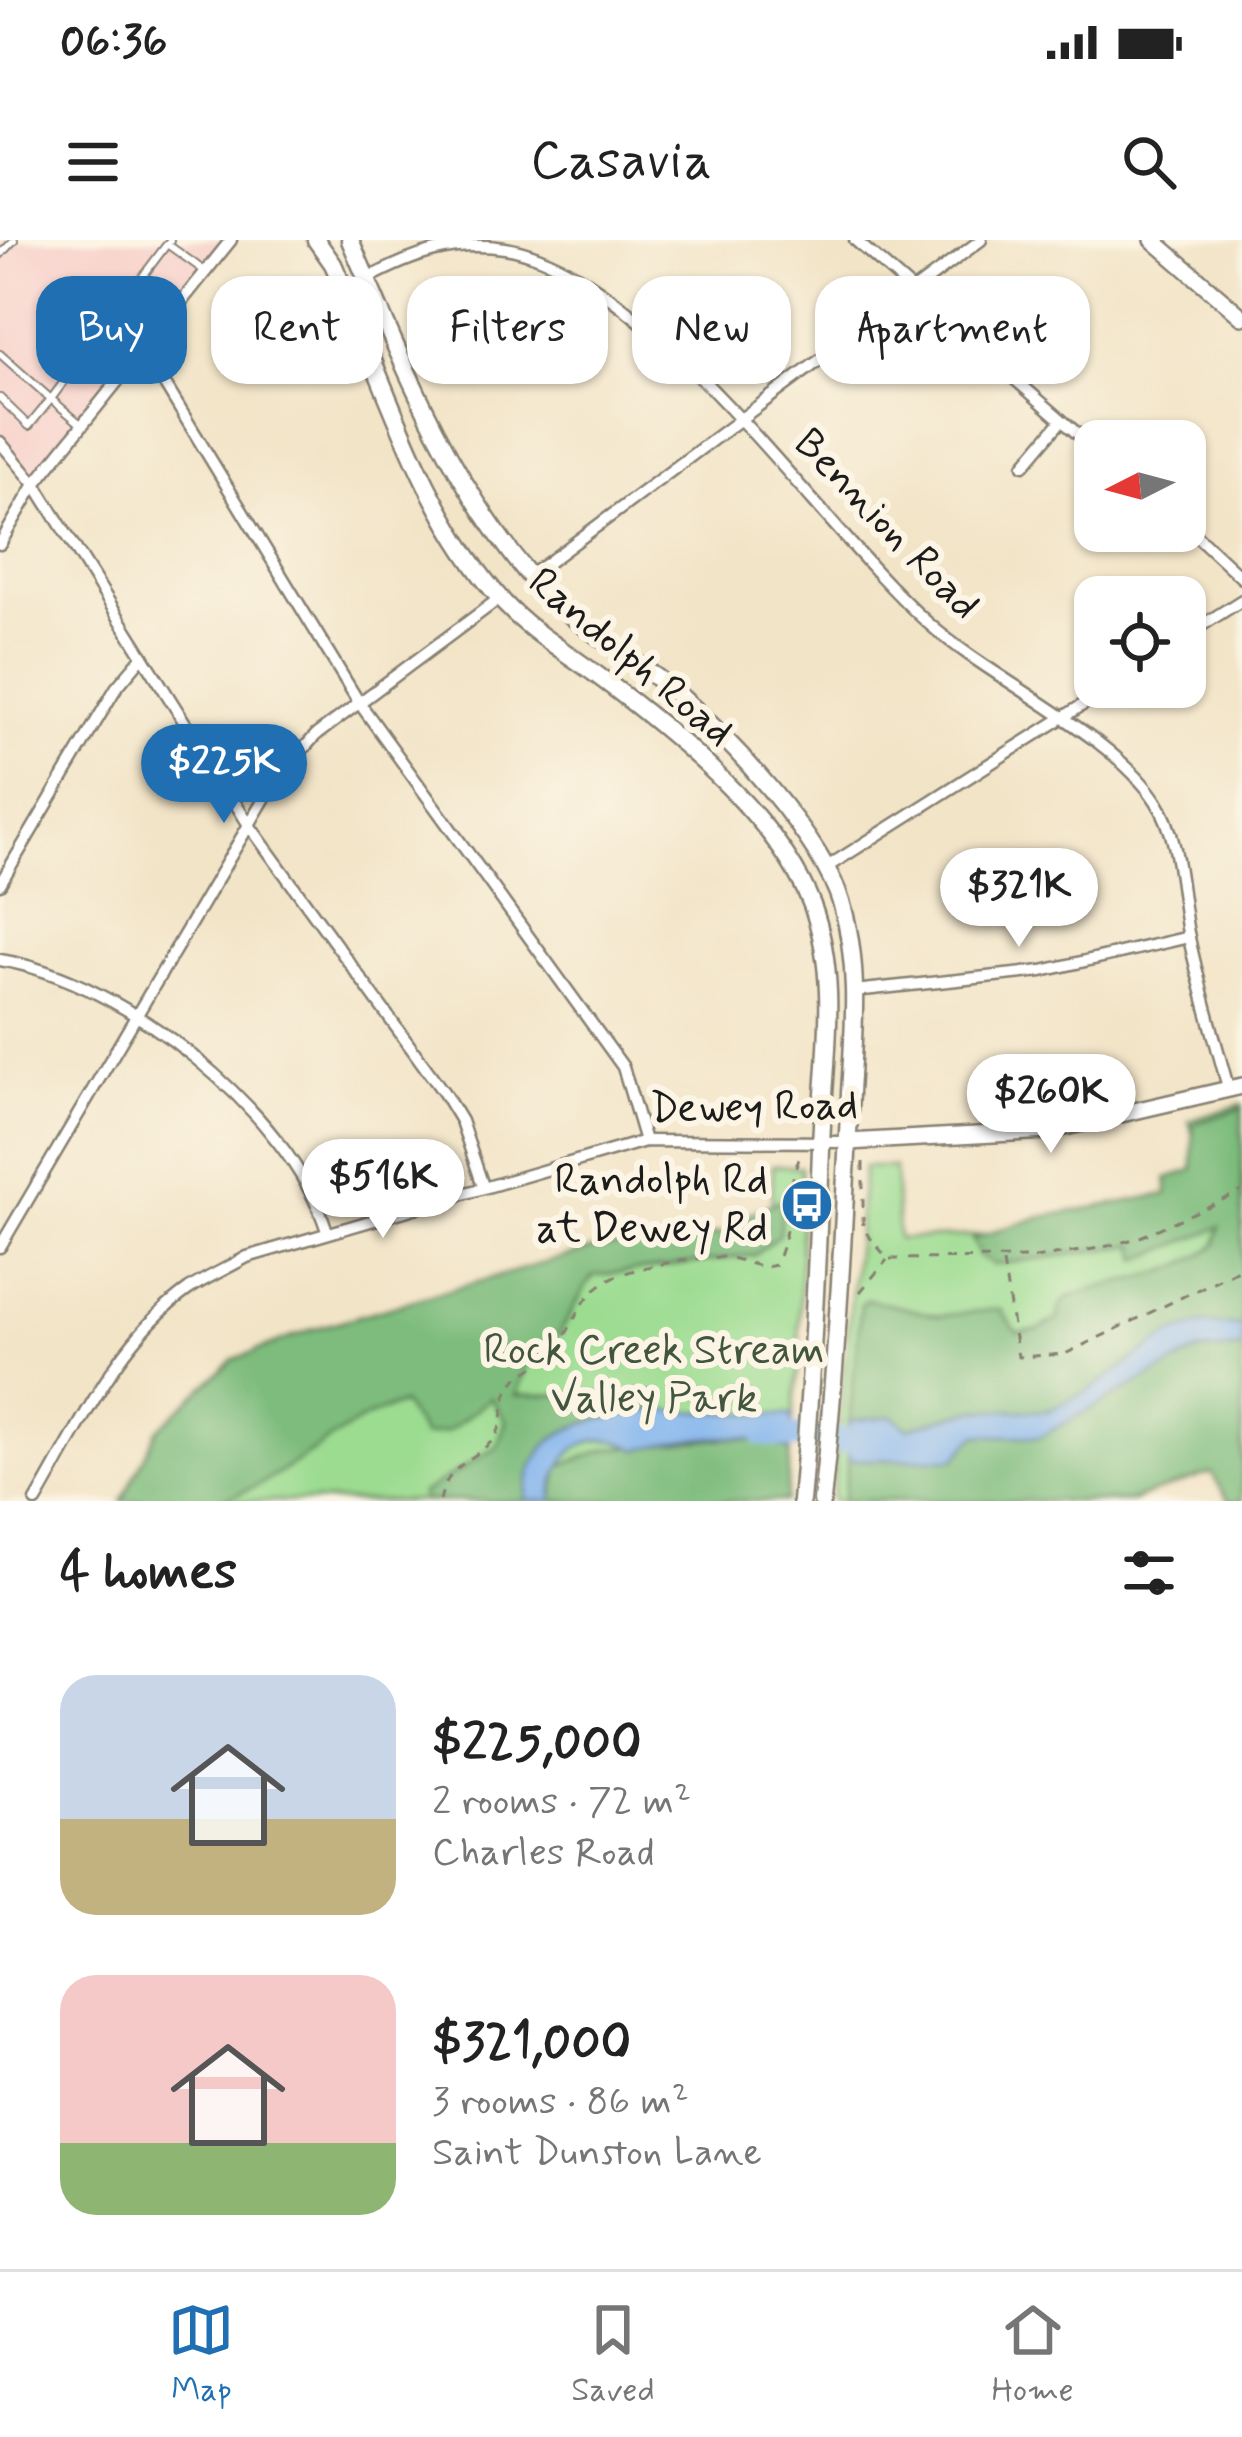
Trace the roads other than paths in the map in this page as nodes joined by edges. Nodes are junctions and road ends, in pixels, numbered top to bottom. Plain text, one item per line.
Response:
1 (14, 240) edge
2 (231, 240) edge
3 (316, 240) edge
4 (350, 240) edge
5 (855, 240) edge
6 (981, 240) edge
7 (1153, 240) edge
8 (168, 242) edge
9 (0, 255) edge
10 (206, 272) junction
11 (367, 276) edge
12 (374, 276) edge
13 (897, 276) edge
14 (934, 276) edge
15 (187, 296) edge
16 (383, 317) edge
17 (1242, 317) edge
18 (0, 355) edge
19 (815, 367) edge
20 (116, 384) edge
21 (165, 384) edge
22 (1019, 384) edge
23 (0, 398) edge
24 (51, 399) junction
25 (1061, 421) junction
26 (743, 422) junction
27 (82, 425) junction
28 (1074, 432) edge
29 (1, 445) edge
30 (1024, 465) dead end
31 (35, 484) junction
32 (0, 544) edge
33 (1206, 545) edge
34 (530, 576) junction
35 (1242, 578) edge
36 (500, 598) junction
37 (1242, 600) edge
38 (1206, 623) edge
39 (143, 656) junction
40 (358, 701) junction
41 (1081, 708) edge
42 (1062, 721) junction
43 (249, 825) junction
44 (827, 867) junction
45 (0, 884) edge
46 (1189, 937) junction
47 (0, 960) edge
48 (854, 991) junction
49 (137, 1018) junction
50 (1235, 1089) edge
51 (645, 1141) junction
52 (821, 1141) junction
53 (848, 1142) junction
54 (483, 1186) junction
55 (327, 1232) junction
56 (0, 1247) edge
57 (36, 1501) edge
58 (801, 1501) edge
59 (822, 1501) edge

1 - 9 lane
2 - 10 street
3 - 36 main road, Randolph Road
4 - 11 main road, Randolph Road
5 - 13 street
6 - 14 street
7 - 17 street
8 - 10 lane
8 - 24 lane
10 - 15 street
12 - 26 street, Bennion Road
16 - 34 main road, Randolph Road
18 - 24 lane
19 - 26 street
20 - 27 street
21 - 40 street
22 - 25 street
23 - 24 lane
24 - 27 lane
25 - 28 street
25 - 30 street
26 - 34 street
26 - 42 street, Bennion Road
27 - 31 street
29 - 31 street
31 - 32 street
31 - 39 street
33 - 35 street
34 - 44 main road, Randolph Road
36 - 40 street
36 - 52 main road, Randolph Road
37 - 38 street
39 - 43 street
39 - 45 street
40 - 43 street
40 - 51 street
41 - 42 street
42 - 44 street
42 - 46 street, Bennion Road
43 - 49 street
43 - 54 street
44 - 48 main road, Randolph Road
46 - 48 street
46 - 50 street, Bennion Road
47 - 49 street
48 - 53 main road, Randolph Road
49 - 55 street
49 - 56 street
50 - 53 street, Dewey Road
51 - 52 street, Dewey Road
51 - 54 street, Dewey Road
52 - 53 street, Dewey Road
52 - 58 main road, Randolph Road
53 - 59 main road, Randolph Road
54 - 55 street, Dewey Road
55 - 57 street, Dewey Road

